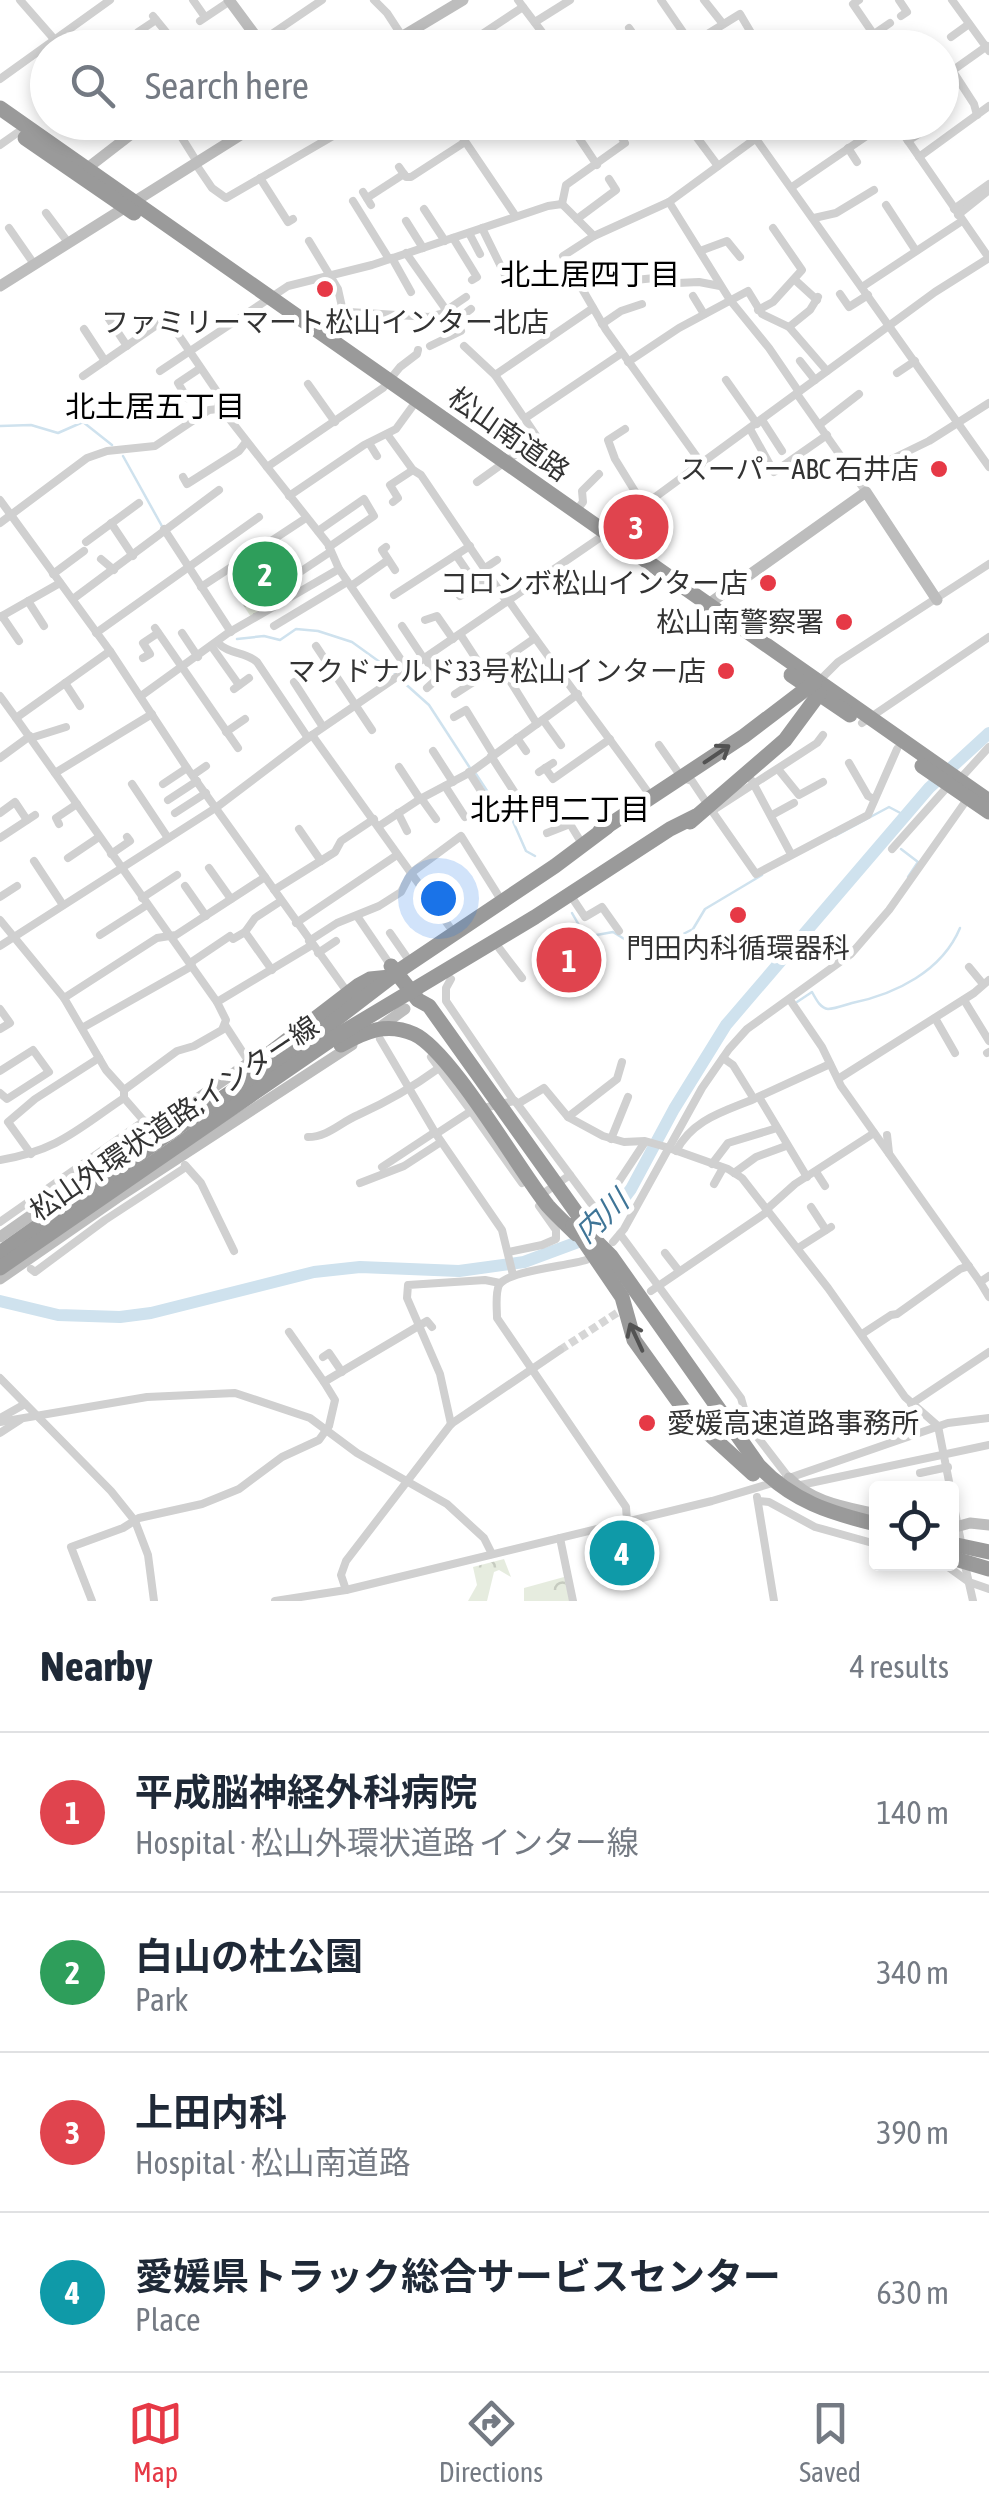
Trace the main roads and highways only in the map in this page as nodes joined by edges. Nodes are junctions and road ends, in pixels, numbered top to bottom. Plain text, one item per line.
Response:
1 (229, 0) edge
2 (462, 0) edge
3 (248, 30) edge
4 (417, 30) edge
5 (0, 108) edge
6 (0, 120) edge
7 (30, 131) edge
8 (41, 140) edge
9 (124, 140) edge
10 (232, 140) edge
11 (82, 172) junction
12 (129, 203) junction
13 (0, 286) edge
14 (387, 384) junction
15 (501, 464) junction
16 (603, 536) junction
17 (938, 600) road end
18 (704, 608) junction
19 (814, 692) junction
20 (866, 721) junction
21 (932, 766) junction
22 (971, 794) junction
23 (989, 801) edge
24 (706, 811) junction
25 (989, 812) edge
26 (607, 827) junction
27 (475, 910) junction
28 (449, 926) junction
29 (499, 948) junction
30 (474, 965) junction
31 (387, 969) junction
32 (412, 1005) junction
33 (284, 1038) junction
34 (308, 1072) junction
35 (202, 1128) junction
36 (165, 1129) junction
37 (183, 1162) junction
38 (0, 1237) edge
39 (601, 1245) junction
40 (0, 1253) edge
41 (0, 1268) edge
42 (0, 1279) edge
43 (747, 1459) junction
44 (792, 1482) road end
45 (869, 1512) edge
46 (869, 1522) edge
47 (989, 1526) edge
48 (869, 1533) edge
49 (959, 1543) edge
50 (959, 1545) edge
51 (959, 1546) edge
52 (989, 1552) edge
53 (989, 1569) edge

1 - 3 main road
2 - 4 main road
5 - 7 highway, 松山南道路
6 - 11 highway, 松山南道路
8 - 11 highway, 松山南道路
9 - 11 main road
10 - 12 main road
11 - 12 highway, 松山南道路
12 - 13 main road
12 - 14 highway, 松山南道路
14 - 15 highway, 松山南道路
14 - 15 highway, 松山南道路
15 - 16 highway, 松山南道路
15 - 16 highway, 松山南道路
16 - 18 highway, 松山南道路
17 - 18 main road
18 - 19 highway, 松山南道路
19 - 20 highway, 松山南道路
19 - 24 highway
26 -> 19 highway
20 - 21 highway, 松山南道路
20 - 21 highway, 松山南道路
21 - 22 highway, 松山南道路
22 - 23 highway, 松山南道路
22 - 25 highway, 松山南道路
24 - 29 highway
24 - 35 highway, 松山外環状道路;インター線
26 - 27 highway
26 - 36 highway, 松山外環状道路;インター線
27 - 28 highway
27 - 29 highway
28 - 30 highway
28 - 31 highway
29 - 30 highway
30 - 32 highway
31 - 32 highway
31 - 33 main road
32 - 34 main road
32 - 39 highway
33 - 34 main road
33 - 36 main road
34 - 37 main road
35 - 39 highway
35 - 41 highway, 松山外環状道路;インター線
36 - 37 main road
36 - 38 main road
36 - 39 highway
36 - 40 highway, 松山外環状道路;インター線
37 - 42 main road
39 - 43 highway
43 -> 39 highway
43 - 46 highway
43 - 48 highway
44 - 45 main road
47 - 49 main road
50 - 52 highway
51 - 53 highway

